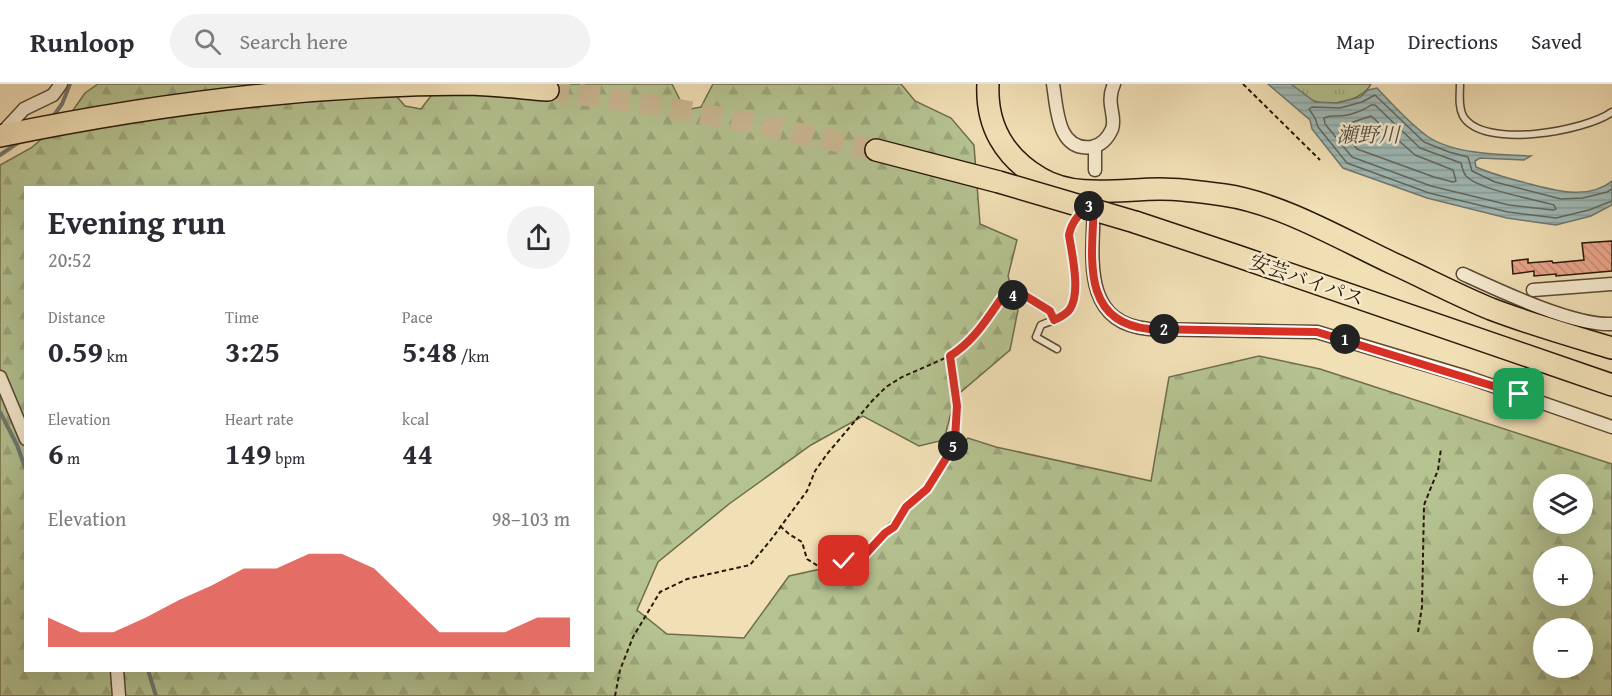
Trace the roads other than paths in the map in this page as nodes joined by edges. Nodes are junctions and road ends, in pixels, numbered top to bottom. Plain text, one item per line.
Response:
1 (61, 84) edge
2 (988, 84) edge
3 (1002, 84) edge
4 (1053, 84) edge
5 (1114, 84) edge
6 (1460, 84) edge
7 (548, 90) dead end
8 (1612, 112) edge
9 (0, 136) edge
10 (1095, 146) junction
11 (876, 150) tunnel mouth
12 (1095, 170) dead end
13 (1094, 199) joint
14 (1463, 274) dead end
15 (1612, 284) edge
16 (1533, 290) dead end
17 (1612, 324) edge
18 (1612, 338) edge
19 (1612, 348) edge
20 (1057, 349) dead end
21 (0, 376) edge
22 (1612, 385) edge
23 (1612, 427) edge
24 (24, 434) edge
25 (117, 672) edge
26 (119, 696) edge

1 - 9 street
2 - 19 highway
3 - 18 highway
4 - 10 street
5 - 10 street
6 - 8 lane
7 - 9 highway
10 - 12 street
11 - 22 highway, 安芸バイパス, bridge
13 - 20 lane
13 - 23 street
14 - 17 street
15 - 16 street
21 - 24 street
25 - 26 street

